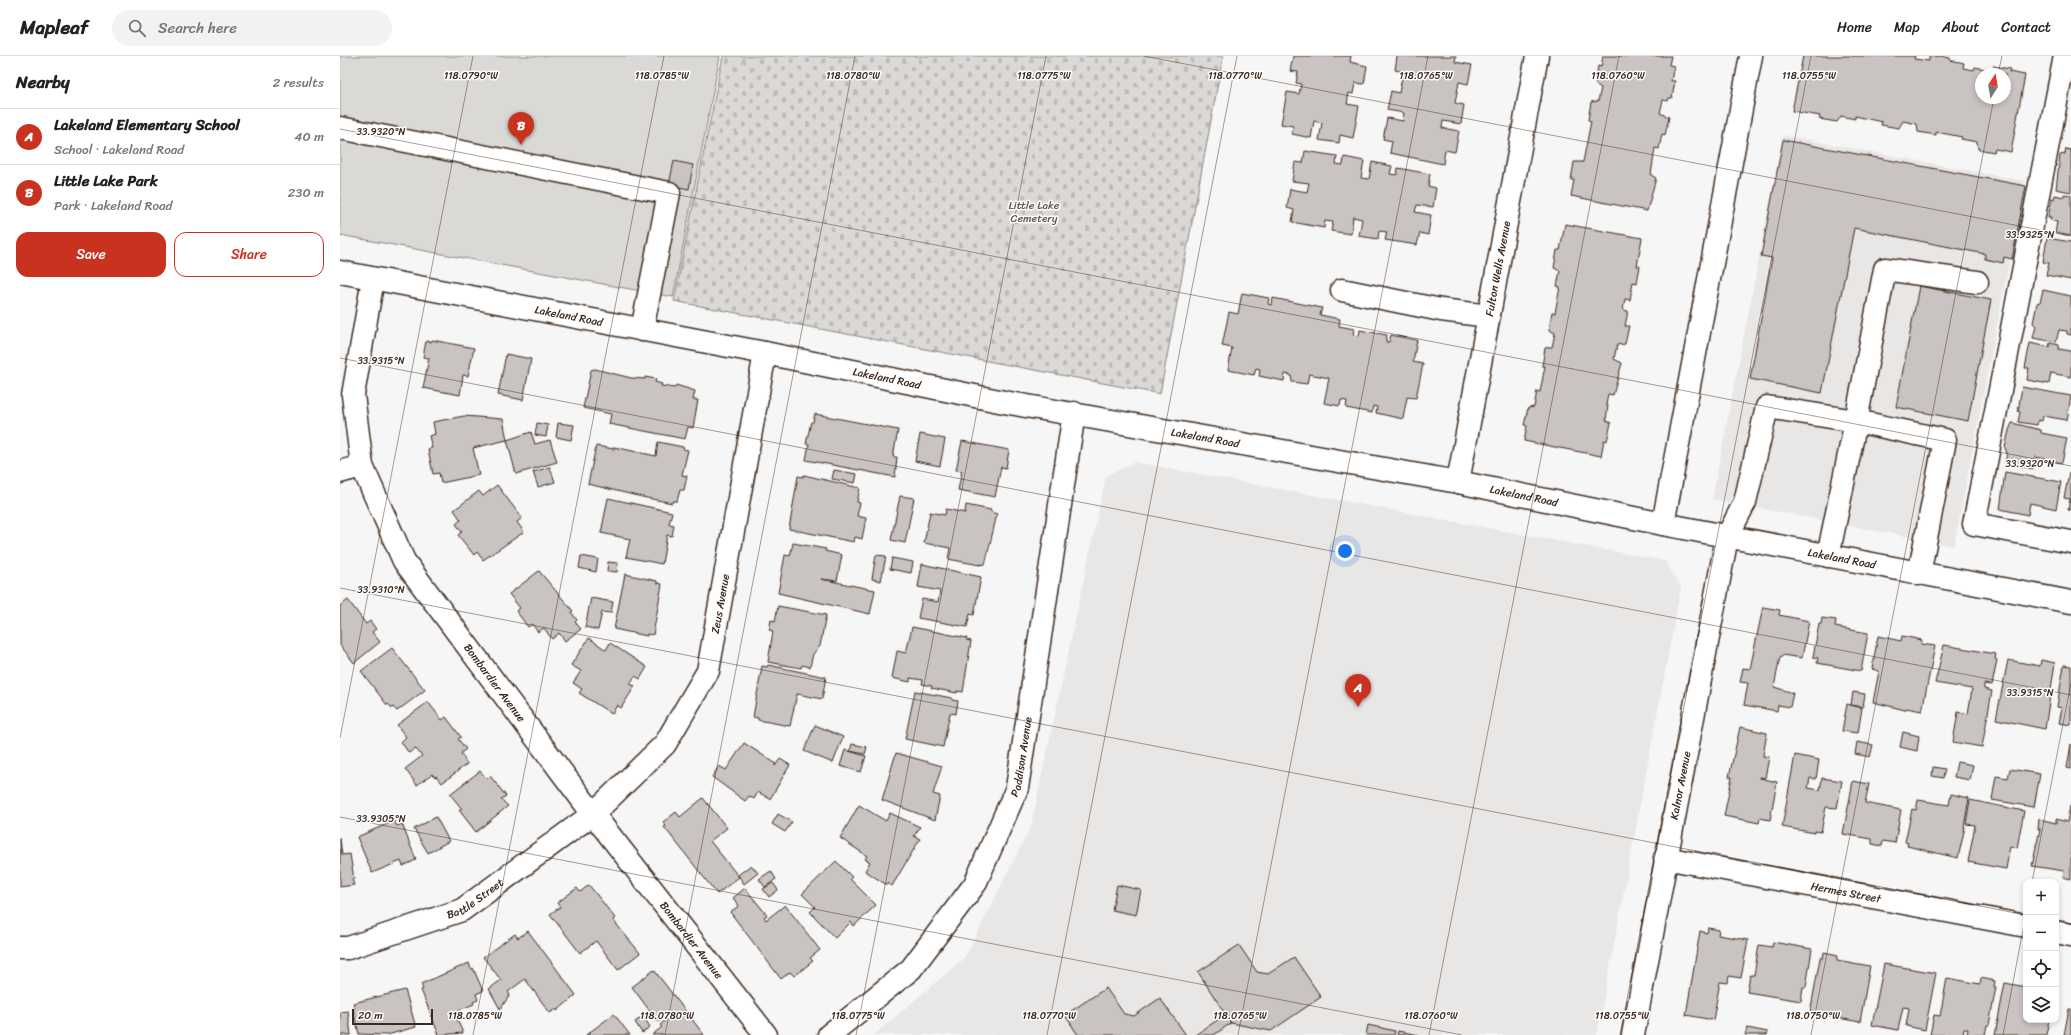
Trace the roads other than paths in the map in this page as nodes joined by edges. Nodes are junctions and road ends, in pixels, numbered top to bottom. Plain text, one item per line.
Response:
1 (1538, 56) edge
2 (1751, 56) edge
3 (2065, 56) edge
4 (340, 128) edge
5 (340, 272) edge
6 (373, 279) junction
7 (1977, 282) dead end
8 (1342, 290) dead end
9 (1489, 316) junction
10 (642, 330) junction
11 (765, 353) junction
12 (1074, 413) junction
13 (1856, 421) junction
14 (362, 466) junction
15 (340, 472) edge
16 (1458, 482) junction
17 (1663, 524) junction
18 (1727, 537) junction
19 (2071, 542) edge
20 (1828, 556) junction
21 (1919, 574) junction
22 (2071, 602) edge
23 (593, 814) junction
24 (1665, 858) junction
25 (2023, 925) edge
26 (2059, 933) edge
27 (2071, 935) edge
28 (340, 948) edge
29 (766, 1035) edge
30 (829, 1035) edge
31 (1633, 1035) edge

1 - 9 street, Fulton Wells Avenue
2 - 17 street
3 - 19 street
4 - 10 street
5 - 6 street, Lakeland Road
6 - 10 street, Lakeland Road
6 - 14 street, Bombardier Avenue
7 - 13 street
8 - 9 street
9 - 16 street, Fulton Wells Avenue
10 - 11 street, Lakeland Road
11 - 12 street, Lakeland Road
11 - 23 street, Zeus Avenue
12 - 16 street, Lakeland Road
12 - 30 street, Paddison Avenue
13 - 18 street, Kalnor Avenue
13 - 20 street
13 - 21 street
14 - 15 street
14 - 23 street, Bombardier Avenue
16 - 17 street, Lakeland Road
17 - 18 street, Lakeland Road
18 - 20 street, Lakeland Road
18 - 24 street, Kalnor Avenue
20 - 21 street, Lakeland Road
21 - 22 street, Lakeland Road
23 - 28 street, Battle Street
23 - 29 street, Bombardier Avenue
24 - 25 street, Hermes Street
24 - 31 street, Kalnor Avenue
26 - 27 street

